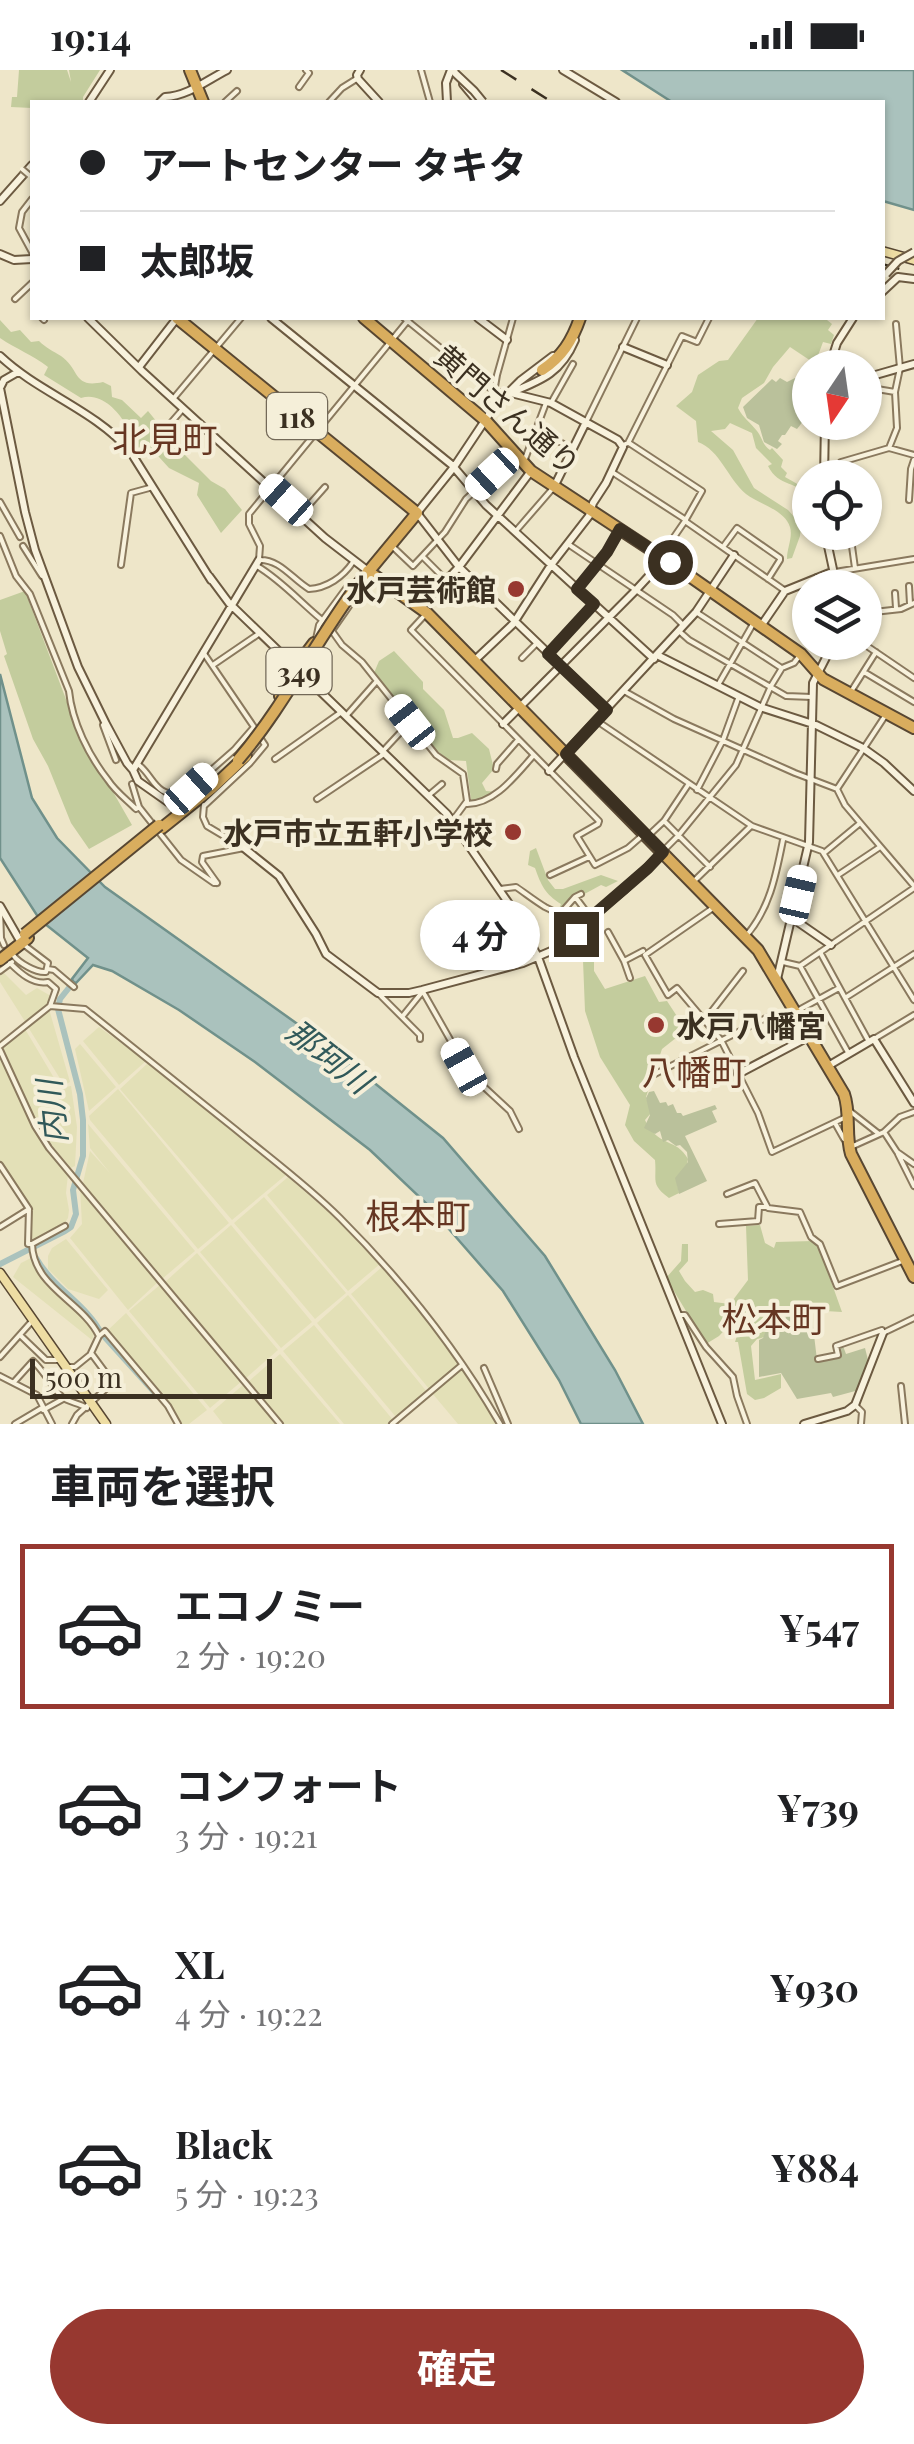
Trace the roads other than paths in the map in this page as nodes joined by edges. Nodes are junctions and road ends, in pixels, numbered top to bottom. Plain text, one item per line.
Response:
1 (110, 70) edge
2 (190, 70) edge
3 (226, 70) edge
4 (306, 70) edge
5 (348, 70) edge
6 (421, 70) edge
7 (564, 70) edge
8 (451, 71) edge
9 (358, 74) edge
10 (299, 86) dead end
11 (197, 87) junction
12 (237, 91) dead end
13 (90, 100) edge
14 (162, 100) edge
15 (202, 100) edge
16 (227, 100) edge
17 (331, 100) edge
18 (378, 100) edge
19 (429, 100) edge
20 (448, 100) edge
21 (479, 100) edge
22 (479, 100) edge
23 (480, 100) edge
24 (613, 100) edge
25 (30, 167) edge
26 (21, 169) dead end
27 (30, 177) edge
28 (0, 201) edge
29 (30, 202) edge
30 (30, 251) edge
31 (885, 252) edge
32 (0, 254) edge
33 (30, 256) edge
34 (914, 257) edge
35 (885, 272) edge
36 (885, 273) edge
37 (898, 277) junction
38 (914, 279) edge
39 (30, 285) edge
40 (885, 289) edge
41 (15, 299) dead end
42 (90, 320) edge
43 (175, 320) edge
44 (179, 320) edge
45 (239, 320) edge
46 (273, 320) edge
47 (366, 320) edge
48 (405, 320) edge
49 (409, 320) edge
50 (481, 320) edge
51 (512, 320) edge
52 (578, 320) edge
53 (579, 320) edge
54 (635, 320) edge
55 (707, 320) edge
56 (851, 320) edge
57 (896, 324) dead end
58 (390, 340) junction
59 (506, 340) junction
60 (622, 347) junction
61 (214, 349) junction
62 (554, 350) dead end
63 (835, 350) edge
64 (0, 356) edge
65 (573, 364) dead end
66 (914, 364) edge
67 (667, 365) junction
68 (140, 367) junction
69 (900, 368) junction
70 (18, 372) junction
71 (882, 373) edge
72 (541, 376) junction
73 (354, 385) junction
74 (882, 390) edge
75 (493, 391) junction
76 (895, 392) junction
77 (507, 393) junction
78 (173, 398) junction
79 (547, 401) junction
80 (184, 408) junction
81 (489, 416) junction
82 (586, 422) junction
83 (537, 430) junction
84 (316, 431) junction
85 (162, 433) dead end
86 (626, 444) junction
87 (889, 448) junction
88 (574, 449) junction
89 (914, 457) edge
90 (848, 460) edge
91 (523, 463) junction
92 (453, 466) junction
93 (445, 472) dead end
94 (612, 472) junction
95 (270, 486) junction
96 (554, 486) junction
97 (153, 487) junction
98 (325, 488) dead end
99 (474, 491) junction
100 (909, 500) dead end
101 (0, 502) edge
102 (591, 510) junction
103 (417, 512) junction
104 (301, 514) junction
105 (498, 517) junction
106 (686, 520) junction
107 (620, 529) junction
108 (514, 532) junction
109 (0, 536) edge
110 (20, 536) dead end
111 (438, 541) junction
112 (390, 544) junction
113 (568, 544) junction
114 (24, 546) dead end
115 (723, 547) junction
116 (852, 550) edge
117 (734, 555) junction
118 (423, 556) junction
119 (662, 557) junction
120 (914, 559) edge
121 (258, 562) junction
122 (354, 562) junction
123 (597, 563) junction
124 (121, 565) dead end
125 (551, 566) junction
126 (459, 567) junction
127 (855, 568) junction
128 (844, 570) edge
129 (368, 571) junction
130 (768, 579) junction
131 (446, 580) junction
132 (46, 581) junction
133 (909, 586) dead end
134 (355, 587) junction
135 (792, 587) edge
136 (577, 589) junction
137 (636, 590) junction
138 (785, 590) junction
139 (711, 591) junction
140 (895, 593) dead end
141 (594, 604) junction
142 (912, 604) edge
143 (232, 608) junction
144 (424, 610) junction
145 (896, 610) junction
146 (882, 611) edge
147 (696, 612) junction
148 (608, 618) junction
149 (515, 621) junction
150 (328, 624) junction
151 (758, 624) junction
152 (681, 628) junction
153 (257, 635) junction
154 (742, 642) junction
155 (538, 643) junction
156 (792, 648) edge
157 (203, 652) junction
158 (548, 654) junction
159 (882, 656) edge
160 (655, 657) junction
161 (522, 658) dead end
162 (796, 660) edge
163 (806, 660) edge
164 (824, 660) edge
165 (871, 660) edge
166 (474, 661) junction
167 (730, 664) junction
168 (214, 665) junction
169 (561, 666) junction
170 (782, 668) junction
171 (864, 672) junction
172 (298, 673) junction
173 (816, 674) junction
174 (914, 678) edge
175 (377, 681) junction
176 (718, 686) junction
177 (771, 686) junction
178 (624, 692) junction
179 (850, 694) junction
180 (739, 696) junction
181 (812, 697) junction
182 (914, 702) edge
183 (760, 707) junction
184 (520, 708) junction
185 (607, 710) junction
186 (886, 714) junction
187 (343, 715) junction
188 (596, 721) junction
189 (410, 722) junction
190 (812, 723) junction
191 (106, 724) junction
192 (502, 724) junction
193 (914, 728) edge
194 (257, 732) junction
195 (518, 740) junction
196 (723, 740) junction
197 (863, 748) junction
198 (742, 749) junction
199 (384, 752) junction
200 (566, 754) junction
201 (533, 756) junction
202 (275, 759) dead end
203 (116, 760) dead end
204 (133, 767) junction
205 (496, 769) dead end
206 (549, 772) junction
207 (220, 777) junction
208 (914, 777) edge
209 (811, 779) junction
210 (132, 784) dead end
211 (442, 784) dead end
212 (689, 784) junction
213 (837, 789) junction
214 (697, 790) junction
215 (912, 790) edge
216 (429, 795) junction
217 (708, 798) junction
218 (317, 799) dead end
219 (465, 804) junction
220 (139, 807) junction
221 (181, 810) junction
222 (453, 820) junction
223 (664, 821) junction
224 (860, 823) junction
225 (752, 826) junction
226 (647, 835) junction
227 (678, 836) junction
228 (784, 837) junction
229 (808, 846) junction
230 (880, 847) junction
231 (244, 848) junction
232 (663, 852) junction
233 (824, 853) junction
234 (590, 857) junction
235 (710, 867) junction
236 (550, 874) dead end
237 (838, 875) junction
238 (693, 882) junction
239 (914, 887) edge
240 (500, 889) junction
241 (716, 905) junction
242 (0, 908) edge
243 (561, 913) junction
244 (591, 918) junction
245 (792, 918) junction
246 (866, 920) junction
247 (608, 932) dead end
248 (573, 936) junction
249 (746, 936) junction
250 (23, 938) junction
251 (831, 945) junction
252 (642, 951) dead end
253 (820, 952) junction
254 (6, 953) edge
255 (914, 954) edge
256 (538, 957) junction
257 (782, 961) junction
258 (624, 962) junction
259 (800, 966) junction
260 (894, 967) junction
261 (48, 969) junction
262 (0, 971) edge
263 (743, 971) dead end
264 (630, 978) dead end
265 (778, 979) junction
266 (74, 988) dead end
267 (839, 988) junction
268 (422, 991) junction
269 (378, 992) junction
270 (845, 998) junction
271 (818, 999) junction
272 (914, 1000) edge
273 (55, 1007) junction
274 (796, 1011) junction
275 (774, 1014) dead end
276 (914, 1014) edge
277 (402, 1017) junction
278 (705, 1020) junction
279 (811, 1036) junction
280 (420, 1039) dead end
281 (721, 1040) junction
282 (872, 1041) junction
283 (0, 1048) edge
284 (849, 1054) junction
285 (828, 1066) junction
286 (655, 1074) dead end
287 (738, 1074) junction
288 (914, 1103) edge
289 (914, 1112) edge
290 (848, 1114) junction
291 (835, 1122) junction
292 (519, 1129) dead end
293 (881, 1133) junction
294 (848, 1144) junction
295 (897, 1152) junction
296 (914, 1164) edge
297 (0, 1166) edge
298 (914, 1186) edge
299 (727, 1194) dead end
300 (767, 1207) junction
301 (29, 1209) junction
302 (719, 1224) dead end
303 (65, 1226) dead end
304 (0, 1227) edge
305 (914, 1246) edge
306 (32, 1247) junction
307 (903, 1256) junction
308 (914, 1277) edge
309 (1, 1279) edge
310 (678, 1315) junction
311 (914, 1318) edge
312 (33, 1320) junction
313 (882, 1332) junction
314 (20, 1336) junction
315 (99, 1336) junction
316 (91, 1354) junction
317 (0, 1357) edge
318 (818, 1359) dead end
319 (46, 1360) junction
320 (64, 1364) junction
321 (462, 1366) junction
322 (39, 1367) junction
323 (484, 1368) dead end
324 (0, 1376) edge
325 (14, 1382) junction
326 (902, 1386) dead end
327 (63, 1399) junction
328 (855, 1405) junction
329 (90, 1406) junction
330 (43, 1409) junction
331 (16, 1424) edge
332 (52, 1424) edge
333 (72, 1424) edge
334 (106, 1424) edge
335 (178, 1424) edge
336 (280, 1424) edge
337 (392, 1424) edge
338 (500, 1424) edge
339 (508, 1424) edge
340 (722, 1424) edge
341 (746, 1424) edge
342 (804, 1424) edge
343 (861, 1424) edge
344 (905, 1424) edge

1 - 13 street
2 - 11 highway
3 - 11 street
4 - 10 street
5 - 9 street
6 - 19 street
7 - 24 street
8 - 20 street
8 - 21 main road
9 - 17 street
9 - 18 street
11 - 14 street
11 - 15 highway
12 - 16 street
22 - 23 street, bridge
25 - 28 street
26 - 27 street, bridge
29 - 30 street
31 - 34 main road, bridge
32 - 33 street
34 - 35 street, bridge
36 - 37 street
37 - 38 street
37 - 40 street
39 - 41 street
42 - 68 street
43 - 68 street
44 - 61 highway, 118
45 - 61 street
46 - 73 street
47 - 58 highway, 黄門さん通り
48 - 58 street
49 - 75 street
50 - 59 street
51 - 59 street
52 - 77 street
53 - 72 highway
54 - 60 street
55 - 67 street
56 - 63 street
57 - 69 street
58 - 73 street
58 - 81 highway, 黄門さん通り
59 - 75 street
60 - 67 street
60 - 82 street
61 - 78 street
61 - 84 highway, 118
62 - 77 street
64 - 70 street
65 - 79 street
66 - 69 street
67 - 86 street
68 - 78 street
69 - 71 street
69 - 76 street
70 - 97 street
70 - 132 street
72 - 77 street
72 - 79 street
73 - 84 street
73 - 92 street
74 - 76 street
75 - 77 street
75 - 81 street
76 - 87 street
77 - 79 street
77 - 81 street
78 - 80 street
79 - 82 street
79 - 83 street
80 - 85 street
80 - 95 street
81 - 91 highway, 黄門さん通り
81 - 92 street
82 - 86 street
82 - 88 street
83 - 88 street
83 - 91 street
84 - 95 street
84 - 103 highway, 118
86 - 94 street
86 - 106 street
87 - 89 street
87 - 90 street
88 - 96 street
89 - 100 street
91 - 96 highway, 黄門さん通り
91 - 99 street
91 - 105 street
92 - 93 street
92 - 99 street
92 - 103 street
94 - 102 street
94 - 106 street
95 - 104 street
95 - 121 street
96 - 102 highway, 黄門さん通り
96 - 108 street
97 - 124 street
97 - 143 street
98 - 104 street
99 - 105 street
99 - 111 street
101 - 110 street
102 - 107 highway, 黄門さん通り
102 - 113 street
103 - 111 street
103 - 112 highway
104 - 122 street
105 - 108 street
105 - 126 street
106 - 115 street
106 - 119 street
107 - 119 highway, 黄門さん通り
107 - 123 street
108 - 125 street
109 - 220 street
111 - 118 street
111 - 126 street
112 - 118 street
112 - 129 highway
113 - 123 street
113 - 125 street
114 - 132 street
115 - 117 street
115 - 130 street
116 - 127 street
117 - 130 street
117 - 139 street
118 - 131 street
119 - 137 street
119 - 139 highway, 黄門さん通り
120 - 127 street
121 - 122 street
121 - 143 street
121 - 150 street
122 - 129 street
123 - 136 street
123 - 137 street
125 - 136 street
125 - 149 street
126 - 131 street
126 - 149 street
127 - 128 street
129 - 134 highway, 349
129 - 144 highway
130 - 138 street
131 - 144 street
132 - 191 street
133 - 142 street
134 - 150 highway, 349
134 - 207 highway, 349, bridge
135 - 138 street
136 - 141 street
137 - 148 street
137 - 152 street
138 - 151 street
139 - 147 street
139 - 151 highway, 黄門さん通り
140 - 145 street
141 - 148 street
141 - 158 street
142 - 145 street
143 - 153 street
143 - 157 street
143 - 172 street
144 - 166 highway
144 - 192 street
145 - 146 street
147 - 152 street
147 - 154 street
148 - 160 street
148 - 169 street
149 - 155 street
149 - 166 street
150 - 150 street
150 - 172 highway, 349
150 - 175 street
151 - 154 street
151 - 156 highway, 黄門さん通り
152 - 160 street
152 - 167 street
153 - 168 street
153 - 172 street
154 - 167 street
154 - 170 street
155 - 158 street
155 - 161 street
157 - 168 street
157 - 204 street
158 - 169 street
159 - 174 street
160 - 176 street
160 - 178 street
162 - 170 street
163 - 173 highway, 黄門さん通り
164 - 173 street
165 - 171 street
166 - 184 highway
167 - 176 street
167 - 177 street
168 - 194 street
169 - 184 street
169 - 185 street
170 - 177 street
171 - 179 street
171 - 182 street
172 - 187 street
172 - 194 highway, 349
173 - 179 highway
173 - 181 street
175 - 187 street
175 - 189 street
176 - 180 street
177 - 181 street
177 - 183 street
178 - 185 street
178 - 196 street
179 - 186 highway
180 - 183 street
180 - 196 street
181 - 190 street
183 - 190 street
183 - 198 street
184 - 192 street
184 - 200 highway
185 - 188 street
186 - 193 highway
186 - 197 street
187 - 199 street
187 - 202 street
188 - 200 street
188 - 212 street
189 - 199 street
189 - 219 street
190 - 197 street
190 - 209 street
191 - 203 street
191 - 204 street
192 - 195 street
194 - 204 street
194 - 207 highway, 349
194 - 231 street
195 - 201 street
195 - 205 street
196 - 198 street
196 - 214 street
197 - 213 street
197 - 215 street
198 - 209 street
198 - 217 street
199 - 216 street
199 - 218 street
200 - 206 street
200 - 226 highway
201 - 206 street
201 - 219 street
204 - 221 street
206 - 234 street
207 - 221 highway, 349
208 - 215 street
209 - 213 street
209 - 229 street
210 - 220 street
211 - 216 street
212 - 214 street
212 - 223 street
213 - 224 street
214 - 217 street
216 - 222 street
217 - 225 street
217 - 227 street
219 - 222 street
220 - 231 street
221 - 250 highway, 349, bridge
222 - 240 street
223 - 226 street
223 - 227 street
224 - 230 street
224 - 233 street
225 - 228 street
225 - 235 street
226 - 232 highway
226 - 234 street
227 - 232 street
227 - 235 street
228 - 229 street
228 - 249 street
229 - 233 street
229 - 245 street
230 - 237 street
230 - 239 street
231 - 269 street
232 - 238 highway
232 - 244 street
233 - 237 street
234 - 236 street
235 - 238 street
237 - 246 street
238 - 241 highway
239 - 246 street
240 - 243 street
240 - 256 street
241 - 249 highway
241 - 278 street
242 - 250 street
242 - 254 street
243 - 244 street
243 - 248 street
244 - 248 street
245 - 251 street
245 - 257 street
246 - 251 street
246 - 260 street
247 - 258 street
248 - 256 street
249 - 265 highway
250 - 254 highway, 349
250 - 261 street
251 - 253 street
252 - 258 street
253 - 259 street
253 - 267 street
254 - 261 street
254 - 262 street
254 - 273 street
255 - 260 street
256 - 268 street
256 - 310 street
257 - 259 street
257 - 265 street
258 - 264 street
259 - 271 street
260 - 270 street
260 - 272 street
261 - 266 street
263 - 278 street
265 - 274 highway
267 - 270 street
267 - 271 street
268 - 269 street
268 - 277 street
268 - 292 street
269 - 277 street
270 - 282 street
271 - 274 street
271 - 284 street
273 - 283 street
273 - 321 street
274 - 279 highway
275 - 281 street
276 - 282 street
277 - 280 street
278 - 281 street
279 - 285 highway
279 - 287 street
281 - 286 street
281 - 287 street
282 - 284 street
282 - 288 street
283 - 336 street
284 - 285 street
285 - 290 highway
287 - 291 street
289 - 293 street
290 - 291 street
290 - 293 street
290 - 294 highway
291 - 294 street
293 - 294 street
293 - 295 street
294 - 307 highway
295 - 296 street
295 - 298 street
297 - 301 street
299 - 300 street
300 - 302 street
300 - 307 street
301 - 304 street
301 - 306 street
303 - 306 street
305 - 307 street
306 - 315 street
307 - 308 highway
309 - 312 main road
310 - 340 street
310 - 341 street
311 - 313 street
312 - 314 street
312 - 320 main road
313 - 318 street
313 - 328 street
314 - 317 street
314 - 319 street
315 - 316 street
315 - 335 street
316 - 320 street
316 - 329 street
319 - 320 street
319 - 322 street
320 - 329 main road
321 - 337 street
321 - 338 street
322 - 325 street
322 - 327 street
323 - 339 street
324 - 325 street
325 - 330 street
326 - 344 street
327 - 329 street
327 - 330 street
328 - 342 street
328 - 343 street
329 - 333 street
329 - 334 main road
330 - 331 street
330 - 332 street

